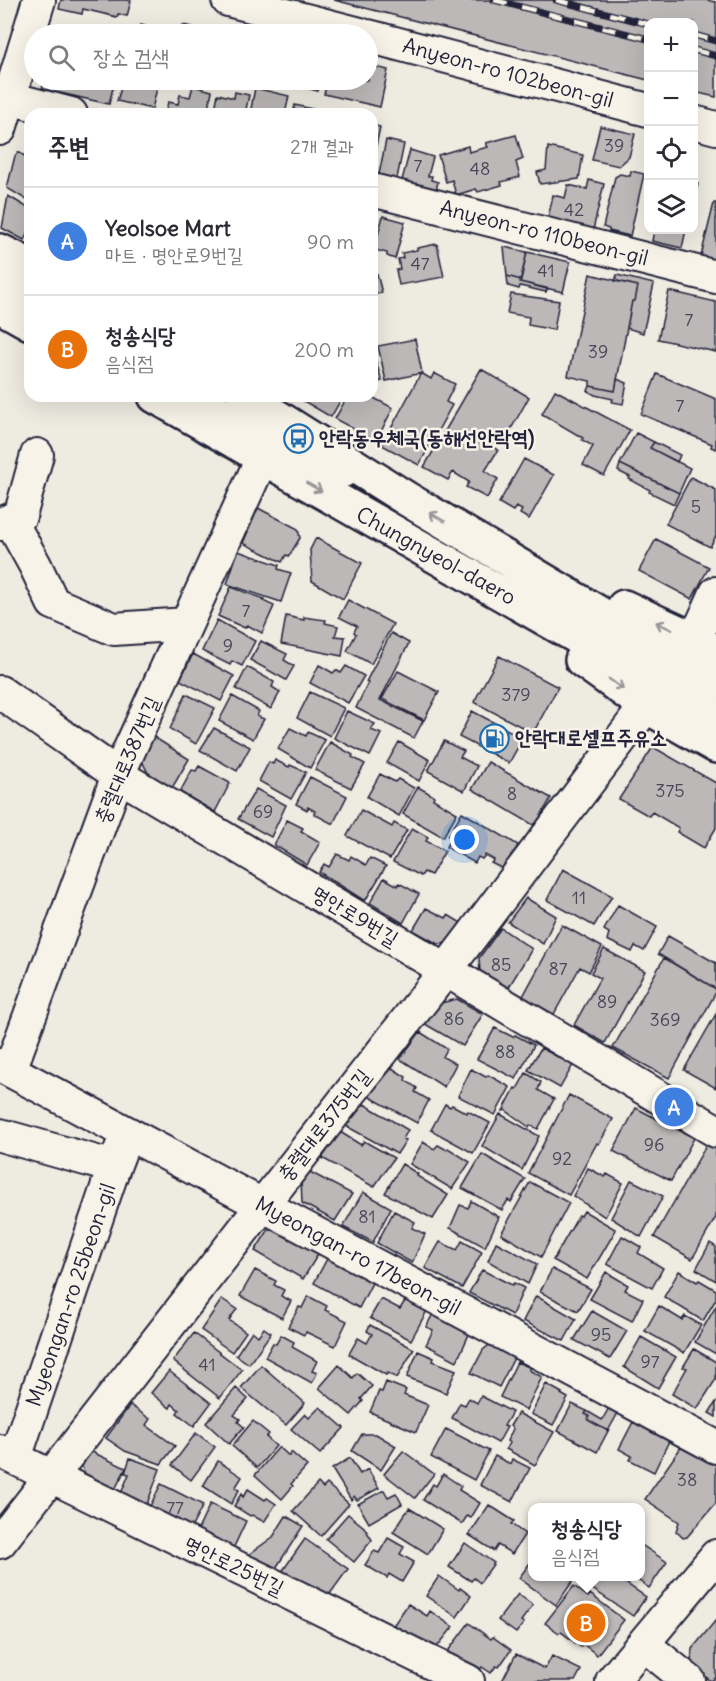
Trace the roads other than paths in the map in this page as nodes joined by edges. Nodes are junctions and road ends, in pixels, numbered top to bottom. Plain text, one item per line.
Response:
1 (39, 0) edge
2 (228, 0) edge
3 (32, 24) edge
4 (321, 24) edge
5 (378, 39) edge
6 (24, 49) edge
7 (9, 98) junction
8 (48, 108) edge
9 (644, 109) edge
10 (698, 123) edge
11 (716, 128) edge
12 (0, 129) edge
13 (378, 192) edge
14 (0, 250) edge
15 (24, 263) edge
16 (716, 277) edge
17 (0, 282) edge
18 (24, 296) edge
19 (0, 306) edge
20 (24, 320) edge
21 (165, 402) edge
22 (202, 402) edge
23 (253, 402) edge
24 (37, 455) dead end
25 (262, 458) junction
26 (407, 500) junction
27 (5, 522) edge
28 (468, 534) junction
29 (450, 563) junction
30 (716, 593) edge
31 (186, 624) junction
32 (705, 646) edge
33 (716, 683) edge
34 (2, 699) edge
35 (646, 706) junction
36 (716, 716) edge
37 (716, 746) edge
38 (118, 775) junction
39 (446, 970) junction
40 (5, 1067) edge
41 (716, 1131) edge
42 (127, 1133) junction
43 (2, 1142) edge
44 (114, 1167) junction
45 (262, 1205) junction
46 (716, 1447) edge
47 (8, 1454) edge
48 (51, 1476) junction
49 (0, 1542) edge
50 (716, 1556) edge
51 (643, 1644) junction
52 (468, 1681) edge
53 (612, 1681) edge
54 (689, 1681) edge

1 - 3 street
2 - 4 street
5 - 9 street, Anyeon-ro 102beon-gil
6 - 7 street
7 - 8 street
7 - 12 street
10 - 11 street
13 - 16 street, Anyeon-ro 110beon-gil
14 - 15 main road
17 - 18 street
19 - 20 main road
21 - 25 main road, Chungnyeol-daero
22 - 26 street
23 - 26 main road
24 - 27 street
25 -> 29 main road, Chungnyeol-daero
25 - 31 street, 충렬대로387번길
28 -> 26 main road
27 - 31 street
32 -> 28 main road
28 - 33 main road, Chungnyeol-daero
29 -> 35 main road
29 - 36 main road, Chungnyeol-daero
30 - 32 street
31 - 38 street, 충렬대로387번길
34 - 38 street, 명안로9번길
35 - 37 main road
35 - 39 street, 충렬대로375번길
38 - 39 street, 명안로9번길
38 - 40 street, 충렬대로387번길
39 - 41 street, 명안로9번길
39 - 45 street, 충렬대로375번길
40 - 42 street, Myeongan-ro 17beon-gil
42 - 44 street, Myeongan-ro 25beon-gil
42 - 45 street, Myeongan-ro 17beon-gil
43 - 44 street
44 - 47 street, Myeongan-ro 25beon-gil
45 - 46 street, Myeongan-ro 17beon-gil
45 - 48 street, 충렬대로375번길
47 - 48 street, 명안로25번길
48 - 49 street, 충렬대로375번길
48 - 52 street, 명안로25번길
50 - 51 street
51 - 53 street
51 - 54 street

